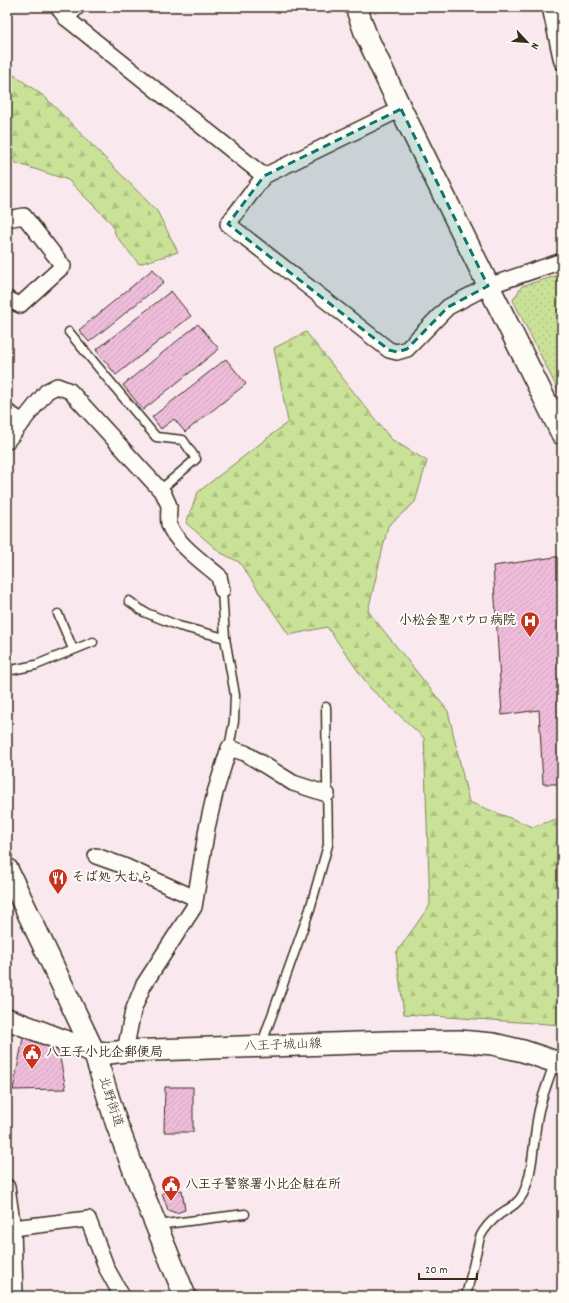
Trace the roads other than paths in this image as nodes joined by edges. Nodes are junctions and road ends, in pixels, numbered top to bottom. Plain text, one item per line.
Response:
1 (77, 7) edge
2 (356, 7) edge
3 (550, 7) edge
4 (62, 12) edge
5 (562, 62) edge
6 (401, 109) junction
7 (264, 176) junction
8 (7, 219) edge
9 (562, 261) edge
10 (488, 286) junction
11 (7, 299) edge
12 (69, 332) dead end
13 (7, 412) edge
14 (23, 422) junction
15 (562, 434) edge
16 (7, 441) edge
17 (160, 490) junction
18 (222, 590) joint
19 (129, 601) dead end
20 (58, 614) dead end
21 (225, 638) junction
22 (92, 642) dead end
23 (73, 650) junction
24 (7, 671) edge
25 (326, 708) dead end
26 (229, 748) junction
27 (327, 794) junction
28 (96, 856) dead end
29 (7, 869) edge
30 (195, 898) junction
31 (7, 1019) edge
32 (261, 1047) junction
33 (125, 1051) junction
34 (94, 1052) junction
35 (558, 1063) edge
36 (7, 1187) edge
37 (245, 1214) dead end
38 (156, 1225) junction
39 (13, 1228) junction
40 (15, 1296) edge
41 (122, 1296) edge
42 (185, 1296) edge
43 (466, 1296) edge

1 - 4 street
2 - 6 main road
3 - 5 street
4 - 7 street
6 - 7 street
6 - 10 main road
7 - 10 street
8 - 11 street
9 - 10 street
10 - 15 main road
12 - 17 lane
13 - 14 street
14 - 16 street
14 - 17 street
17 - 18 street
18 - 21 lane
19 - 21 lane
20 - 23 lane
21 - 26 lane
22 - 23 lane
23 - 24 lane
25 - 27 lane
26 - 27 street
26 - 30 street
27 - 32 lane
28 - 30 street
29 - 34 main road, 北野街道
30 - 33 street
31 - 34 main road, 八王子城山線
32 - 33 main road, 八王子城山線
32 - 35 main road, 八王子城山線
33 - 34 main road, 八王子城山線
34 - 38 main road, 北野街道
35 - 43 lane
36 - 39 street
37 - 38 lane
38 - 42 main road, 北野街道
39 - 40 street
39 - 41 street

